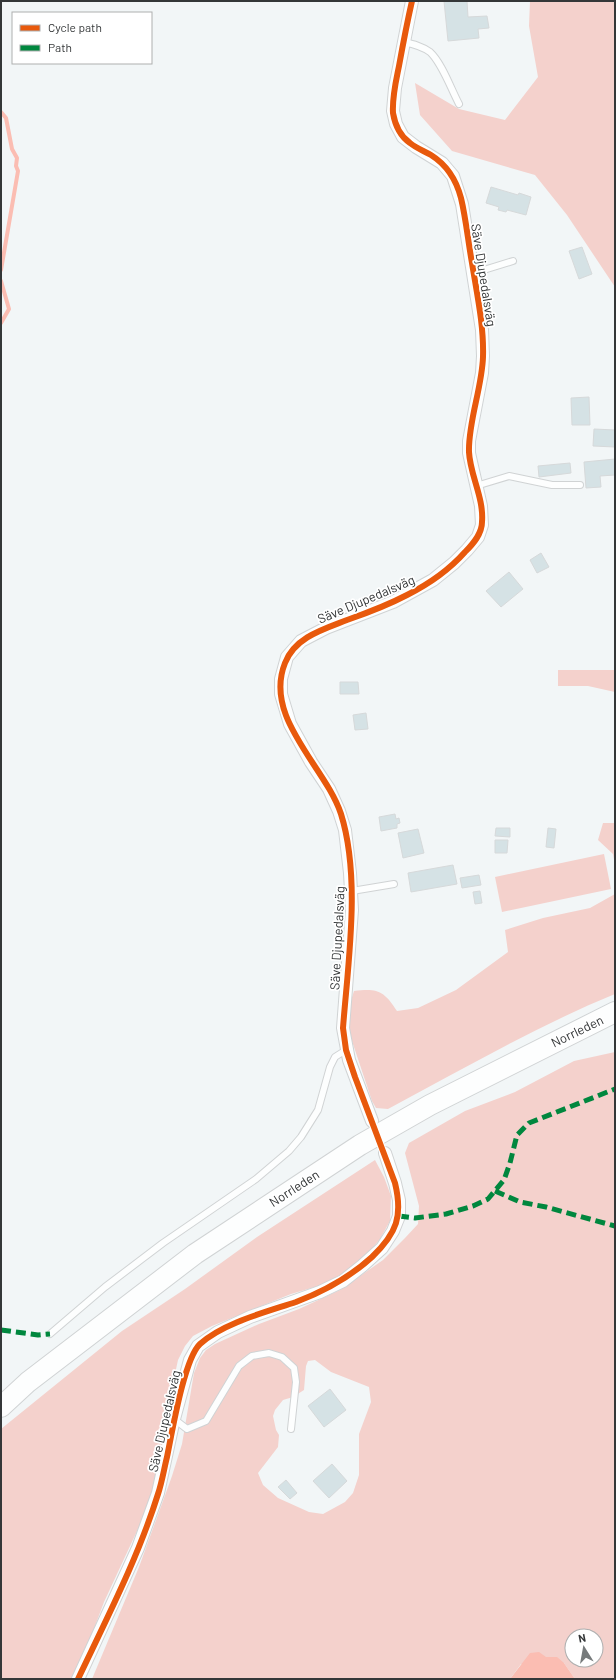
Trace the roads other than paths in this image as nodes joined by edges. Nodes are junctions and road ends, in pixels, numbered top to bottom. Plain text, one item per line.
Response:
1 (412, 1) edge
2 (404, 42) junction
3 (459, 104) dead end
4 (513, 261) dead end
5 (474, 273) junction
6 (580, 485) dead end
7 (476, 486) junction
8 (394, 884) dead end
9 (352, 891) junction
10 (615, 1012) edge
11 (346, 1050) junction
12 (372, 1121) dead end
13 (385, 1153) dead end
14 (50, 1334) dead end
15 (1, 1407) edge
16 (174, 1419) junction
17 (291, 1429) dead end
18 (78, 1679) edge

1 - 2 street, Säve Djupedalsväg
2 - 3 lane
2 - 5 street, Säve Djupedalsväg
4 - 5 lane
5 - 7 street, Säve Djupedalsväg
6 - 7 lane
7 - 9 street, Säve Djupedalsväg
8 - 9 lane
9 - 11 street, Säve Djupedalsväg
10 - 15 highway, Norrleden
11 - 12 street, Säve Djupedalsväg
11 - 14 lane
13 - 16 street, Säve Djupedalsväg
16 - 17 lane
16 - 18 street, Säve Djupedalsväg

